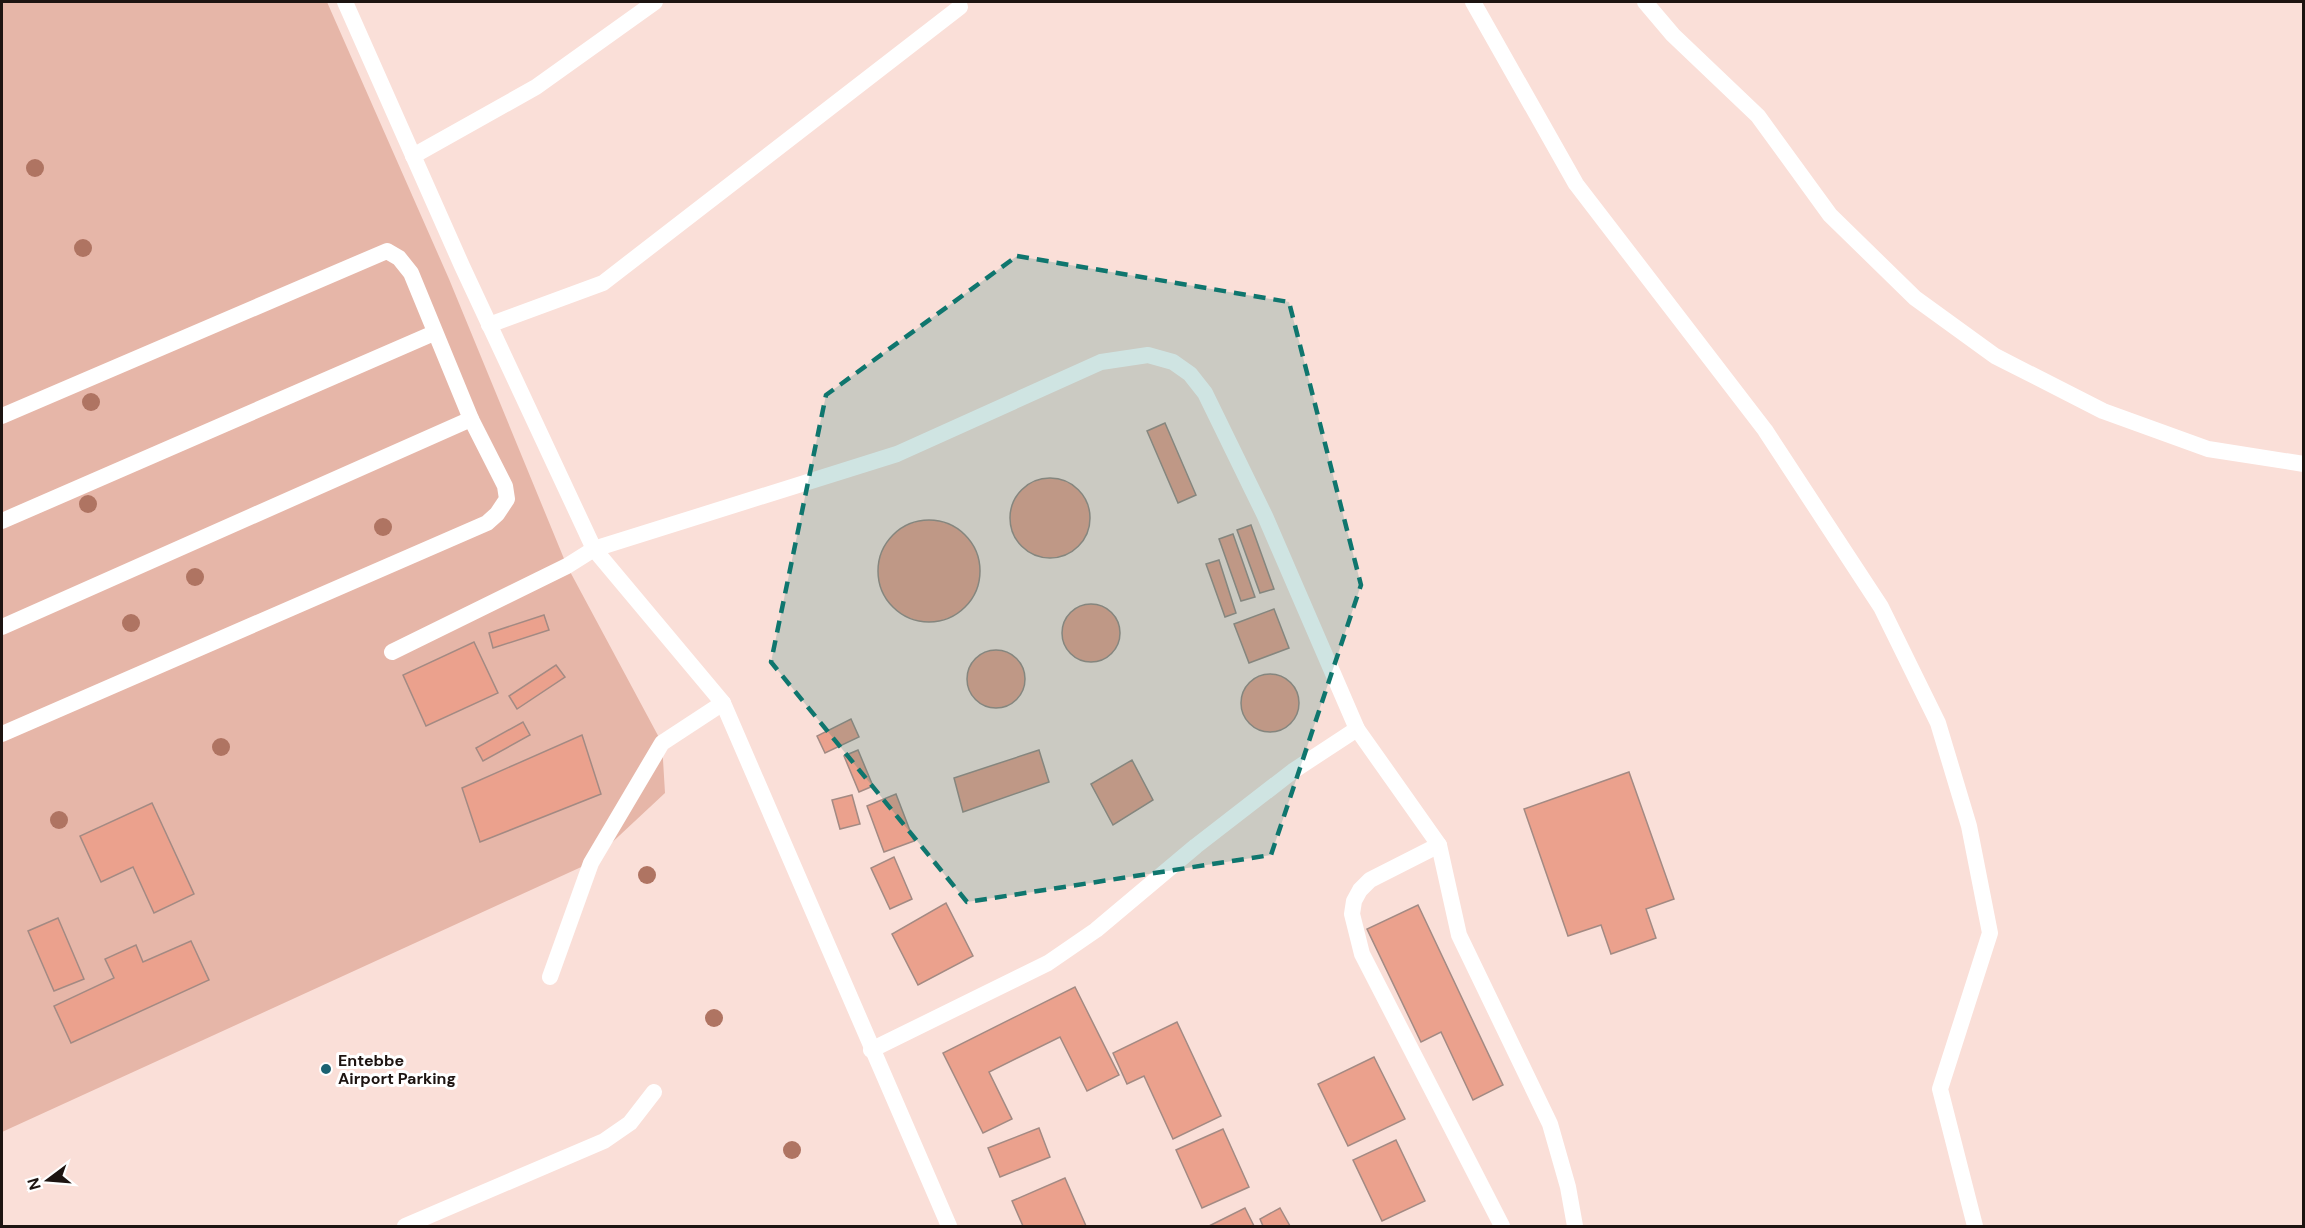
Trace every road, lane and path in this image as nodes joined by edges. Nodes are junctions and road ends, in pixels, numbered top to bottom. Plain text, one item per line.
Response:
1 (345, 2) edge
2 (655, 2) edge
3 (1473, 2) edge
4 (1645, 2) edge
5 (960, 7) dead end
6 (413, 156) junction
7 (489, 325) junction
8 (434, 333) junction
9 (2, 416) edge
10 (471, 419) junction
11 (2304, 464) edge
12 (2, 521) edge
13 (594, 549) junction
14 (2, 627) edge
15 (392, 652) dead end
16 (723, 703) junction
17 (1357, 729) junction
18 (2, 734) edge
19 (1439, 845) junction
20 (550, 977) dead end
21 (871, 1050) junction
22 (654, 1092) dead end
23 (405, 1227) edge
24 (949, 1227) edge
25 (1502, 1227) edge
26 (1575, 1227) edge
27 (1975, 1227) edge

1 - 6 lane
2 - 6 lane
3 - 27 lane
4 - 11 lane
5 - 7 lane
6 - 7 lane
7 - 13 lane
8 - 9 lane
8 - 10 lane
8 - 12 lane
10 - 14 lane
10 - 18 lane
13 - 15 lane
13 - 16 lane
13 - 17 lane
16 - 20 lane
16 - 21 lane
17 - 19 lane
17 - 21 lane
19 - 25 lane
19 - 26 lane
21 - 24 lane
22 - 23 lane

